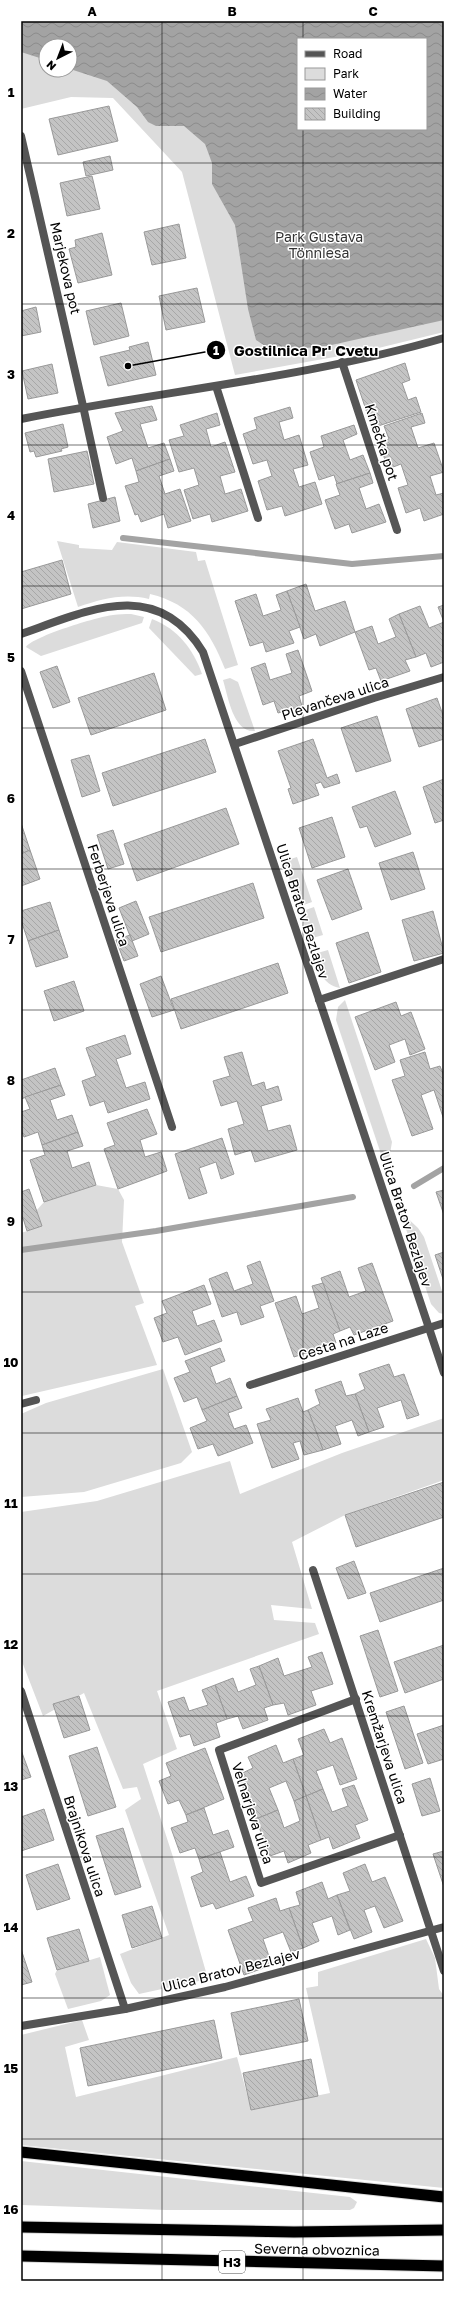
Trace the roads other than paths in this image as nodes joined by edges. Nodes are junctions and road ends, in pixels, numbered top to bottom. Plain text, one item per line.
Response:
1 (21, 136) edge
2 (444, 338) edge
3 (342, 362) junction
4 (216, 386) junction
5 (84, 406) junction
6 (21, 419) edge
7 (103, 498) dead end
8 (258, 518) dead end
9 (397, 530) dead end
10 (21, 634) edge
11 (21, 671) edge
12 (444, 677) edge
13 (235, 744) junction
14 (444, 959) edge
15 (319, 1000) junction
16 (172, 1127) dead end
17 (444, 1323) edge
18 (428, 1328) junction
19 (444, 1373) edge
20 (250, 1385) dead end
21 (36, 1400) dead end
22 (21, 1404) edge
23 (313, 1570) dead end
24 (21, 1691) edge
25 (356, 1700) junction
26 (400, 1835) junction
27 (444, 1927) edge
28 (432, 1932) junction
29 (444, 1971) edge
30 (125, 2008) junction
31 (21, 2026) edge
32 (21, 2152) edge
33 (444, 2197) edge
34 (21, 2227) edge
35 (444, 2230) edge
36 (21, 2256) edge
37 (444, 2266) edge

1 - 5 street, Marjekova pot
2 - 3 street
3 - 4 street
3 - 9 street, Kmečka pot
4 - 5 street
4 - 8 street
5 - 6 street
5 - 7 street
10 - 13 street, Ulica Bratov Bezlajev
11 - 16 street, Ferberjeva ulica
12 - 13 street, Plevančeva ulica
13 - 15 street, Ulica Bratov Bezlajev
14 - 15 street
15 - 18 street, Ulica Bratov Bezlajev
17 - 18 street, Cesta na Laze
18 - 19 street, Ulica Bratov Bezlajev
18 - 20 street, Cesta na Laze
21 - 22 street
23 - 25 street, Kremžarjeva ulica
24 - 30 street, Brajnikova ulica
25 - 26 street, Kremžarjeva ulica
25 - 26 street, Velnarjeva ulica
26 - 28 street, Kremžarjeva ulica
27 - 28 street, Ulica Bratov Bezlajev
28 - 29 street, Kremžarjeva ulica
28 - 30 street, Ulica Bratov Bezlajev
30 - 31 street, Ulica Bratov Bezlajev
32 - 33 highway
34 - 35 highway, Severna obvoznica / H3
36 - 37 highway, Severna obvoznica / H3

